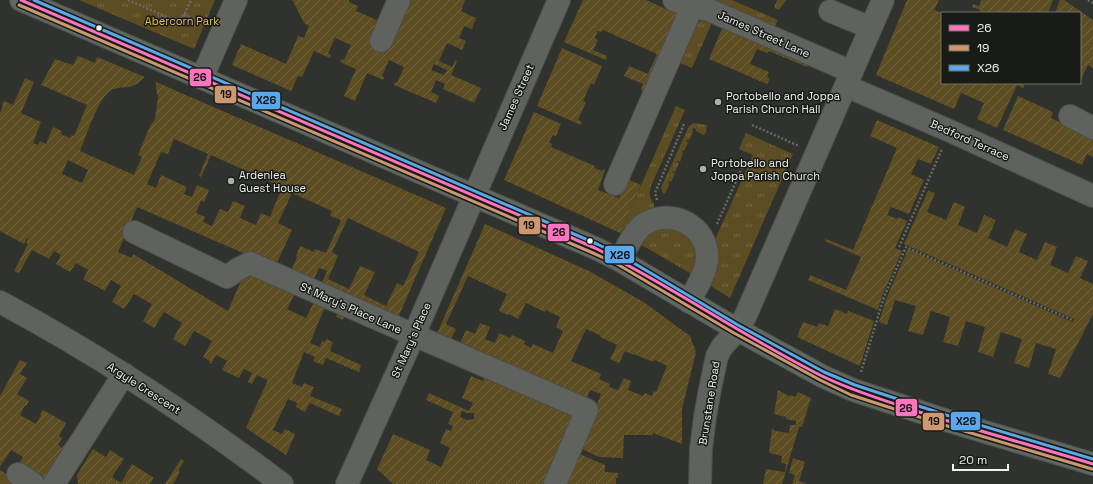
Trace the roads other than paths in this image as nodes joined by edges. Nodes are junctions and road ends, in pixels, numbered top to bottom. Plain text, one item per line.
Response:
1 (22, 0) edge
2 (236, 0) edge
3 (399, 0) edge
4 (559, 0) edge
5 (883, 0) edge
6 (683, 3) edge
7 (830, 11) dead end
8 (871, 28) junction
9 (381, 41) dead end
10 (202, 78) junction
11 (849, 79) junction
12 (1070, 116) dead end
13 (1093, 128) edge
14 (614, 184) dead end
15 (474, 195) junction
16 (1093, 196) edge
17 (134, 232) dead end
18 (619, 260) junction
19 (0, 302) edge
20 (689, 302) junction
21 (736, 329) junction
22 (414, 336) junction
23 (127, 376) junction
24 (1093, 464) edge
25 (54, 484) edge
26 (64, 484) edge
27 (282, 484) edge
28 (347, 484) edge
29 (556, 484) edge
30 (700, 484) edge

1 - 10 main road
2 - 10 street
3 - 9 street
4 - 15 street, James Street
5 - 8 street, Brunstane Road
6 - 11 street, James Street Lane
6 - 14 street
7 - 8 street
8 - 11 street, Brunstane Road
10 - 15 main road
11 - 16 street, Bedford Terrace
11 - 21 street, Brunstane Road
12 - 13 street
15 - 18 main road
15 - 22 street, St Mary's Place
17 - 22 street, St Mary's Place Lane
18 - 20 main road
18 - 20 street
19 - 23 street, Argyle Crescent
20 - 21 main road
21 - 24 main road
21 - 30 street, Brunstane Road
22 - 28 street, St Mary's Place
22 - 29 street, St Mary's Place Lane
23 - 25 street
23 - 26 street
23 - 27 street, Argyle Crescent

